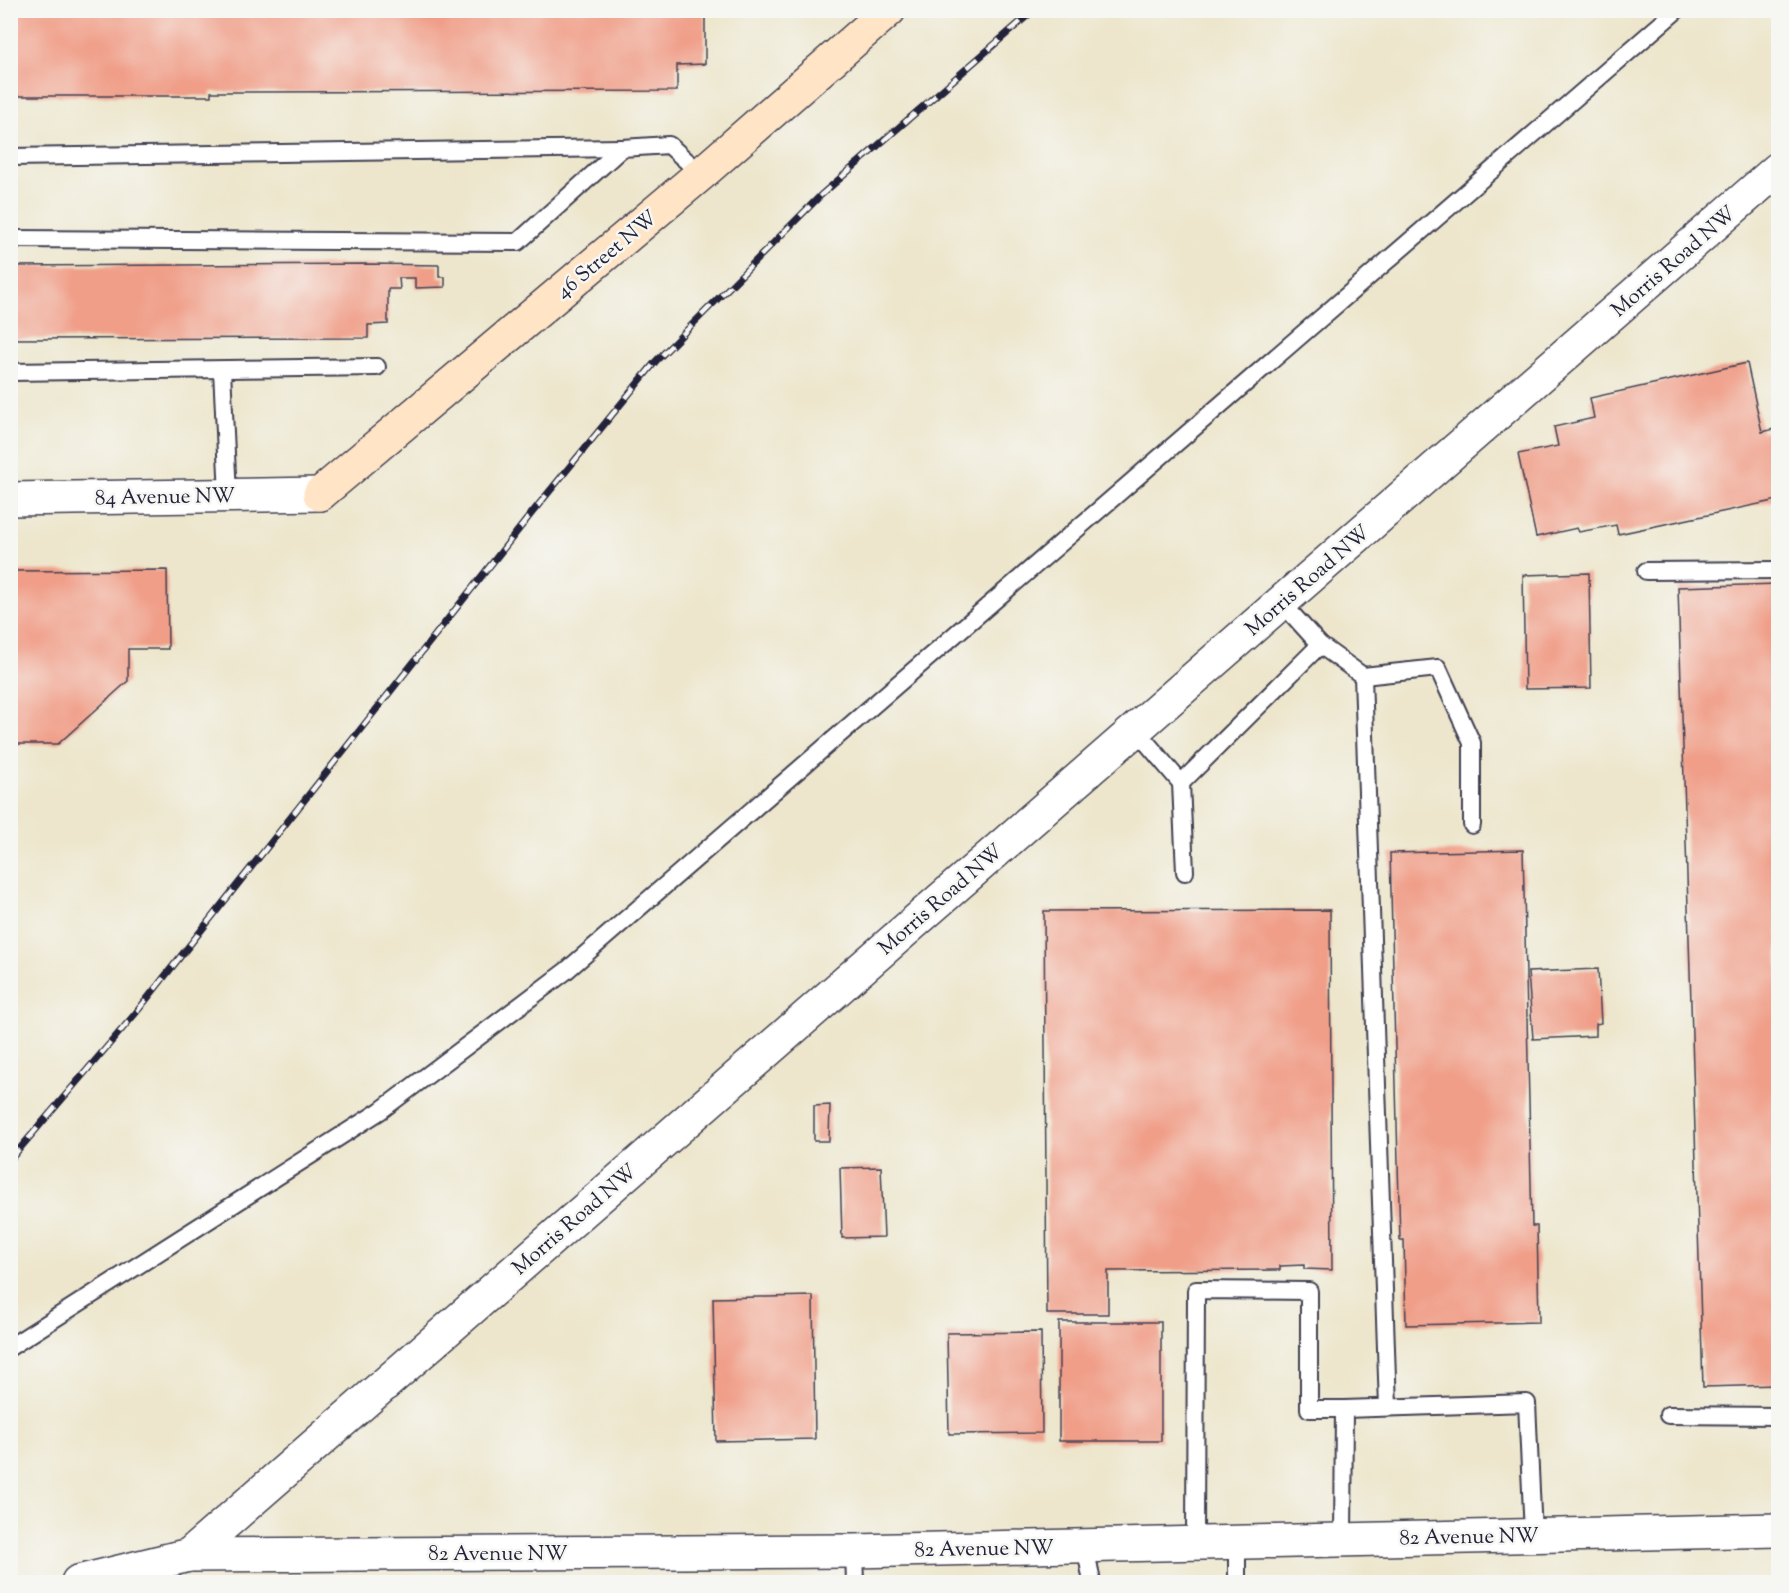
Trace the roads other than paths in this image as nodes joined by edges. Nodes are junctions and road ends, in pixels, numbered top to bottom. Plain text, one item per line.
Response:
1 (889, 10) edge
2 (1677, 10) edge
3 (622, 148) junction
4 (10, 157) edge
5 (1779, 169) edge
6 (701, 174) junction
7 (10, 239) edge
8 (377, 367) dead end
9 (222, 370) junction
10 (10, 372) edge
11 (320, 494) joint
12 (228, 495) junction
13 (10, 499) edge
14 (1779, 570) edge
15 (1646, 571) dead end
16 (1282, 603) junction
17 (1320, 645) junction
18 (1363, 676) junction
19 (1135, 729) junction
20 (1181, 783) junction
21 (1472, 825) dead end
22 (1185, 872) dead end
23 (10, 1347) edge
24 (1388, 1407) junction
25 (1344, 1409) junction
26 (1668, 1415) dead end
27 (1779, 1416) edge
28 (1779, 1530) edge
29 (1533, 1535) junction
30 (1343, 1539) junction
31 (1237, 1541) junction
32 (1195, 1542) junction
33 (1085, 1545) junction
34 (189, 1555) junction
35 (855, 1567) edge
36 (78, 1582) edge
37 (1092, 1582) edge
38 (1238, 1582) edge

1 - 6 street, 46 Street NW
2 - 23 lane
3 - 4 lane
3 - 6 lane
3 - 7 lane
5 - 16 street, Morris Road NW
6 - 11 street, 46 Street NW
8 - 9 lane
9 - 10 lane
9 - 12 lane
11 - 12 street, 84 Avenue NW
12 - 13 street, 84 Avenue NW
14 - 15 lane
16 - 17 lane
16 - 19 street, Morris Road NW
17 - 18 lane
17 - 20 lane
18 - 21 lane
18 - 24 lane
19 - 20 lane
19 - 34 street, Morris Road NW
20 - 22 lane
24 - 25 lane
24 - 29 lane
25 - 30 lane
25 - 32 lane
26 - 27 lane
28 - 29 street, 82 Avenue NW
29 - 30 street, 82 Avenue NW
30 - 31 street, 82 Avenue NW
31 - 32 street, 82 Avenue NW
31 - 38 lane
32 - 33 street, 82 Avenue NW
33 - 35 street, 82 Avenue NW
33 - 37 lane
34 - 35 street, 82 Avenue NW
34 - 36 street, Morris Road NW

